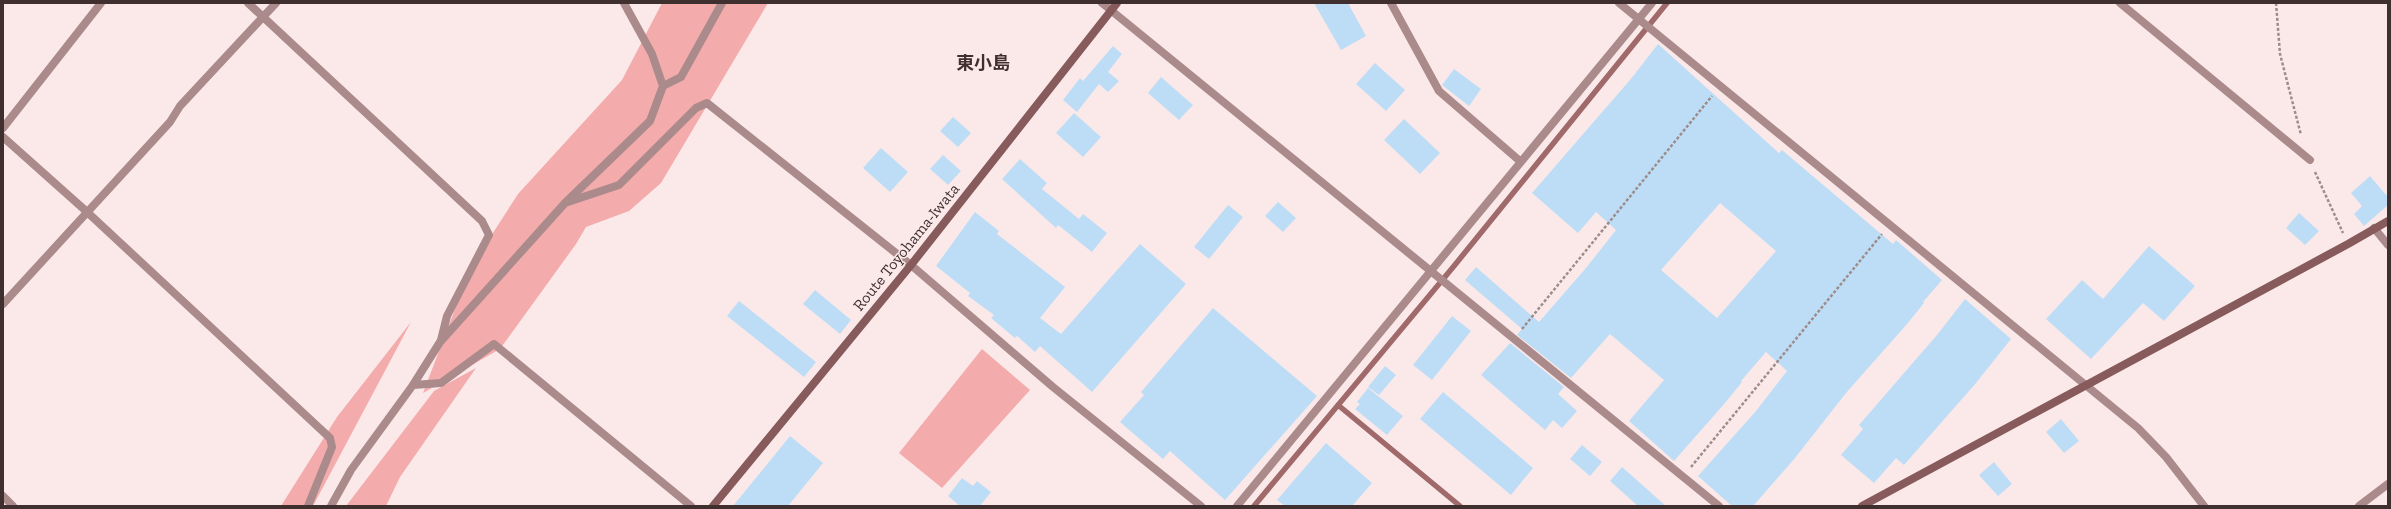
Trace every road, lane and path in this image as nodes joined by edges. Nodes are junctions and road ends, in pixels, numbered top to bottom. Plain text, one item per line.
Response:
1 (100, 3) edge
2 (248, 3) edge
3 (276, 3) edge
4 (624, 3) edge
5 (722, 3) edge
6 (1102, 3) edge
7 (1118, 3) edge
8 (1401, 3) edge
9 (1619, 3) edge
10 (1652, 3) edge
11 (2120, 3) edge
12 (2276, 3) edge
13 (1393, 7) edge
14 (1111, 10) junction
15 (263, 17) junction
16 (1639, 19) junction
17 (662, 86) junction
18 (1721, 86) junction
19 (3, 128) edge
20 (3, 137) edge
21 (2302, 139) dead end
22 (2310, 160) joint
23 (1521, 162) junction
24 (565, 203) junction
25 (86, 211) junction
26 (2388, 220) edge
27 (1890, 224) junction
28 (2374, 228) junction
29 (2348, 244) junction
30 (2388, 245) edge
31 (911, 265) junction
32 (1431, 272) junction
33 (3, 304) edge
34 (1514, 339) junction
35 (440, 342) junction
36 (413, 385) junction
37 (2087, 385) junction
38 (1683, 477) junction
39 (2388, 484) edge
40 (3, 496) edge
41 (14, 506) edge
42 (308, 506) edge
43 (330, 506) edge
44 (691, 506) edge
45 (713, 506) edge
46 (1201, 506) edge
47 (1237, 506) edge
48 (1719, 506) edge
49 (1862, 506) edge
50 (2204, 506) edge
51 (2359, 506) edge

1 - 19 street
2 - 15 street
3 - 15 street
4 - 17 street
5 - 17 street
6 - 14 street
7 - 14 main road, Route Toyohama-Iwata
8 - 13 street
9 - 16 street
10 - 16 street
11 - 22 street
12 - 21 path
13 - 23 street
14 - 31 main road, Route Toyohama-Iwata
14 - 32 street
15 - 25 street
15 - 35 street
16 - 18 street
16 - 23 street
17 - 24 street
18 - 27 street
18 - 34 path
20 - 25 street
22 - 29 path
23 - 32 street
24 - 31 street
24 - 35 street
25 - 33 street
25 - 42 street
26 - 28 main road
27 - 37 street
27 - 38 path
28 - 29 main road
28 - 30 street
29 - 37 main road
31 - 45 main road, Route Toyohama-Iwata
31 - 46 street
32 - 34 street
32 - 47 street
34 - 38 street
35 - 36 street
36 - 43 street
36 - 44 street
37 - 49 main road
37 - 50 street
38 - 48 street
39 - 51 street
40 - 41 street

